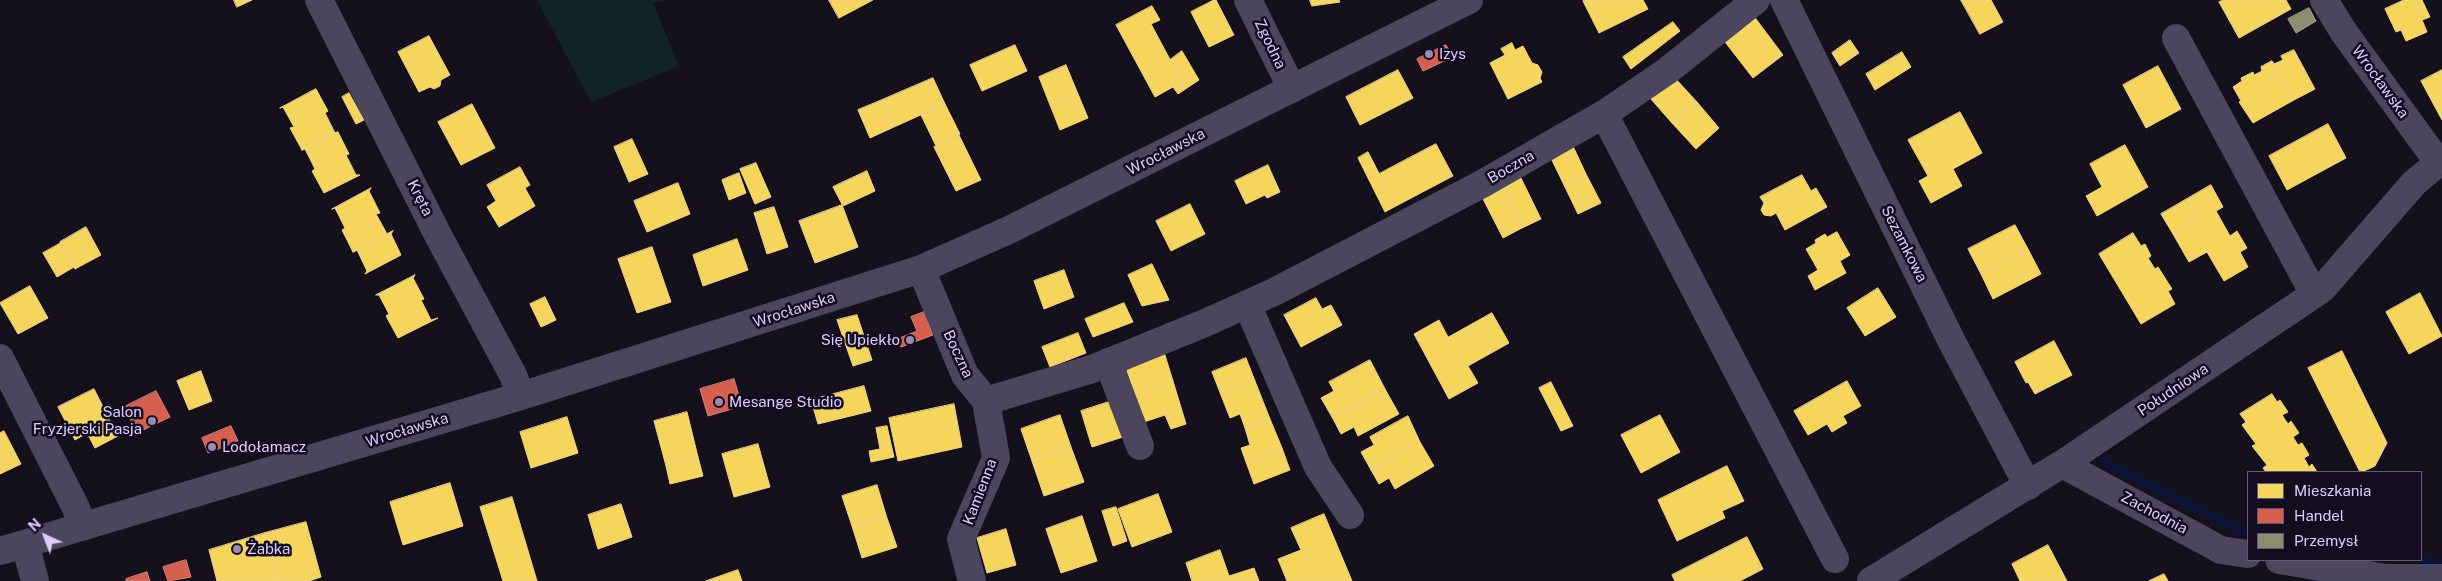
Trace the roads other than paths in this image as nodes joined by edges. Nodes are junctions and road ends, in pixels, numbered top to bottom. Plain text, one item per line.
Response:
1 (319, 0) edge
2 (1248, 0) edge
3 (1469, 0) edge
4 (1756, 0) edge
5 (1784, 0) edge
6 (2324, 0) edge
7 (2176, 38) dead end
8 (1292, 89) junction
9 (1604, 114) junction
10 (2440, 161) edge
11 (921, 268) junction
12 (2314, 294) junction
13 (1247, 304) junction
14 (0, 358) edge
15 (1108, 362) junction
16 (521, 396) junction
17 (986, 401) junction
18 (1140, 446) dead end
19 (2062, 464) junction
20 (2028, 486) junction
21 (1350, 514) dead end
22 (82, 527) junction
23 (13, 548) edge
24 (2247, 554) edge
25 (1835, 559) dead end
26 (2284, 561) edge
27 (2442, 578) edge
28 (2387, 580) edge
29 (35, 581) edge
30 (972, 581) edge
31 (1871, 581) edge

1 - 16 street, Kręta
2 - 8 street, Zgodna
3 - 8 street, Wrocławska
4 - 9 street, Boczna
5 - 20 street, Sezamkowa
6 - 10 street, Wrocławska
7 - 12 street
8 - 11 street, Wrocławska
9 - 13 street, Boczna
9 - 25 street
10 - 12 street, Południowa
11 - 16 street, Wrocławska
11 - 17 street, Boczna
12 - 19 street, Południowa
13 - 15 street, Boczna
13 - 21 street
14 - 22 street
15 - 17 street, Boczna
15 - 18 street
16 - 22 street, Wrocławska
17 - 30 street, Kamienna
19 - 20 street, Południowa
19 - 24 street, Zachodnia
20 - 31 street, Południowa
22 - 23 street, Wrocławska
23 - 29 street
26 - 28 street
27 - 28 street

